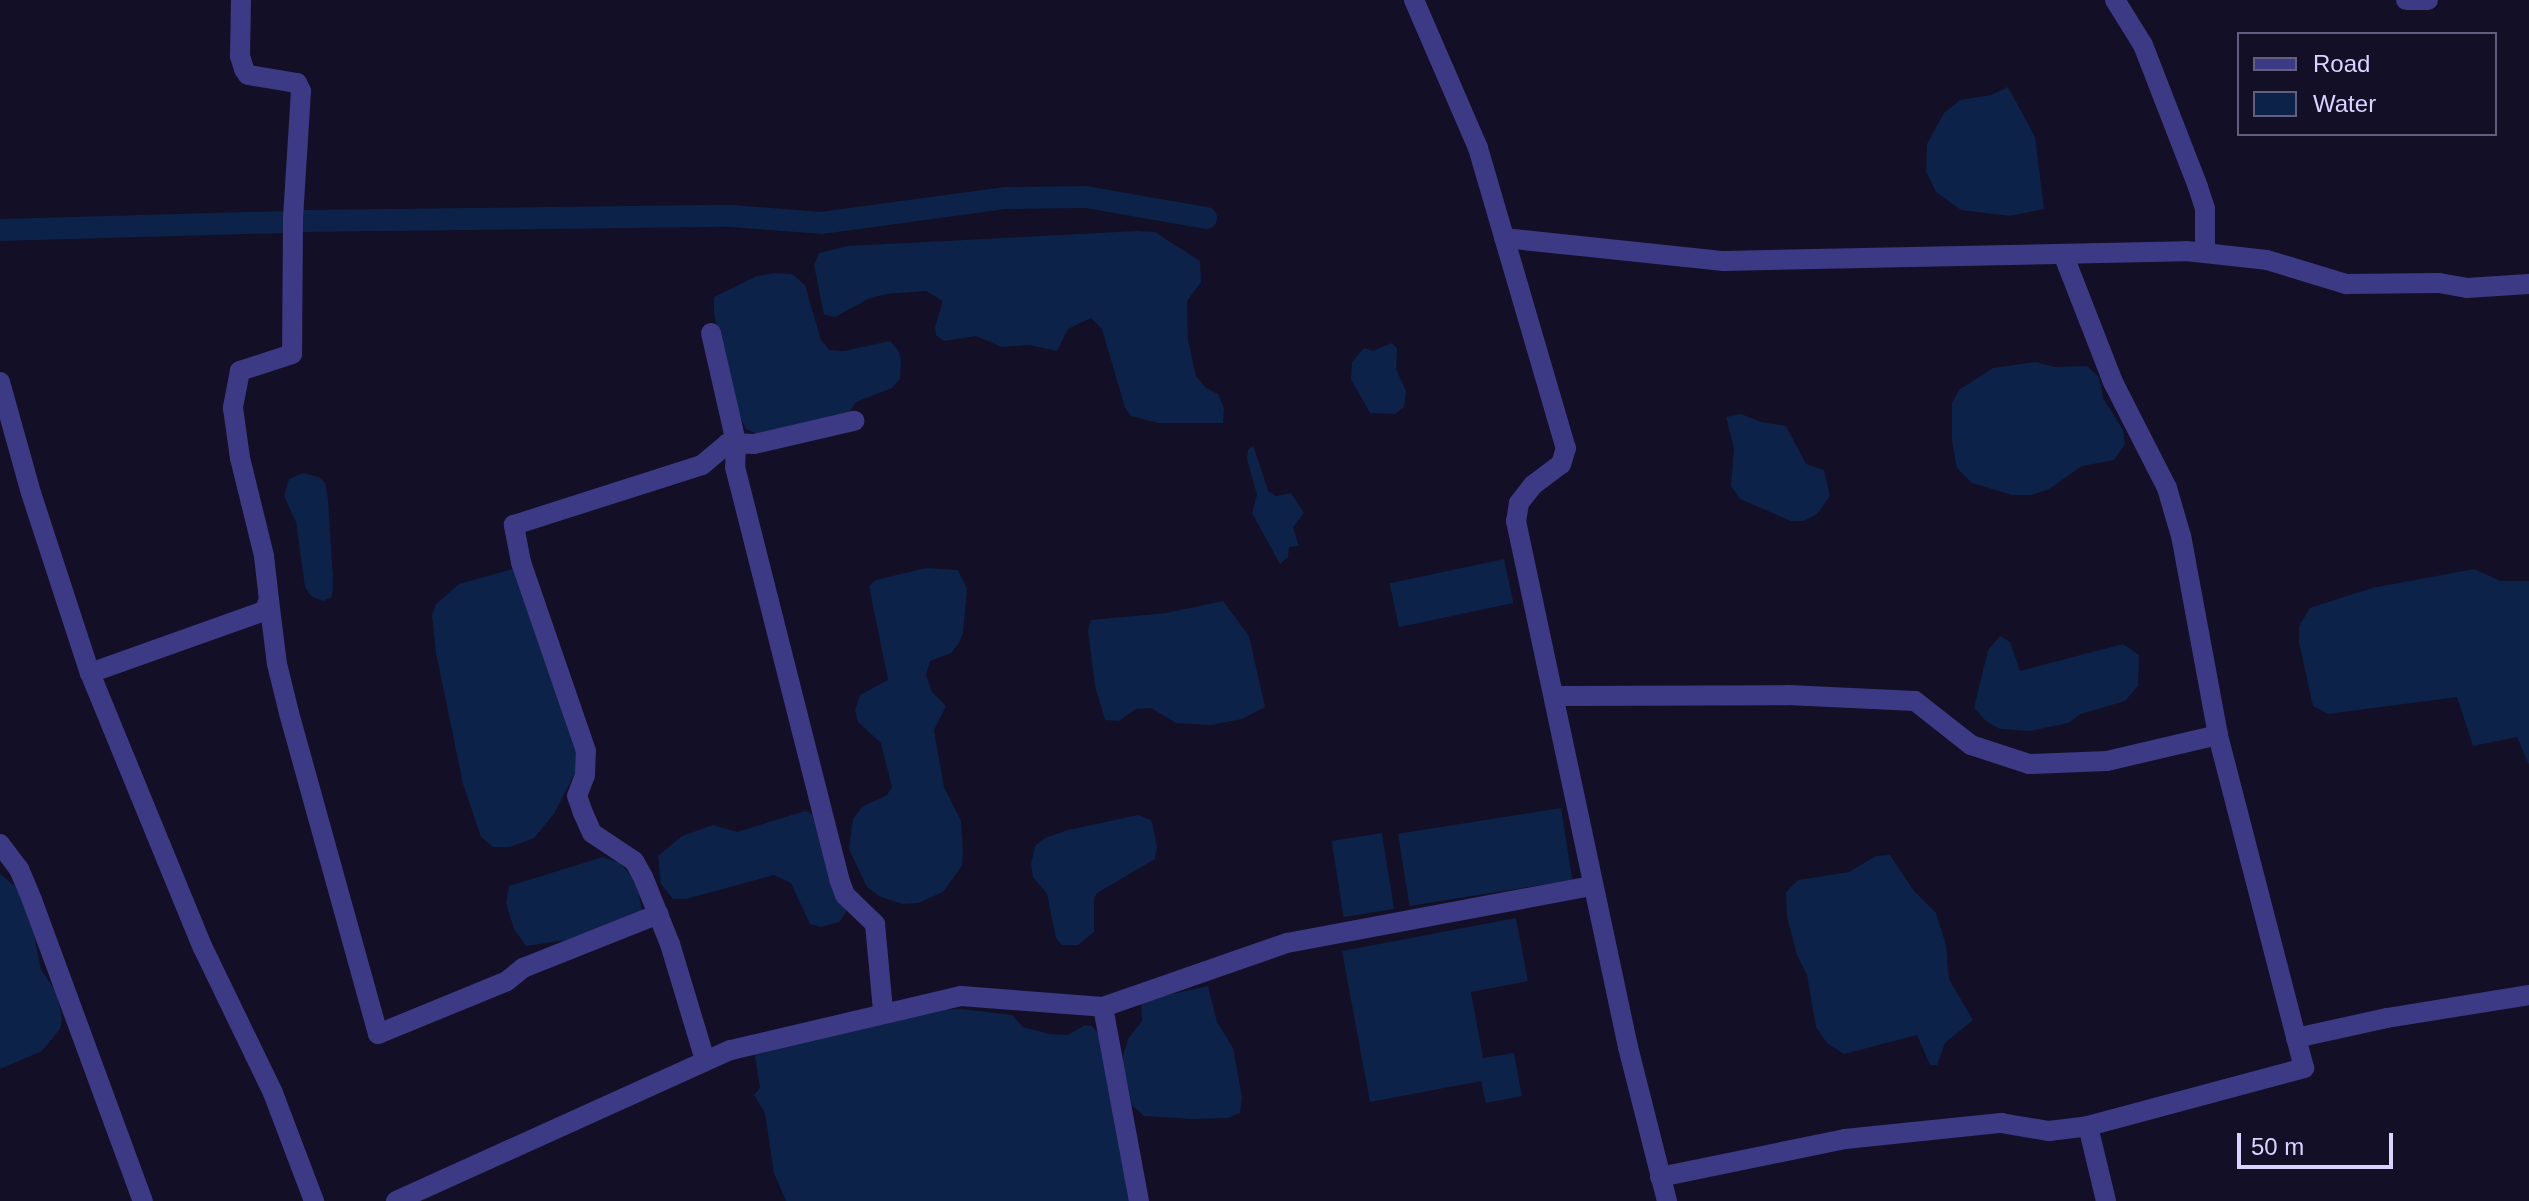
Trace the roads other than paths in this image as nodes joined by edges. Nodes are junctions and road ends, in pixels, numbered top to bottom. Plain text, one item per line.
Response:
1 (241, 0) edge
2 (1414, 0) edge
3 (2115, 0) edge
4 (2406, 0) edge
5 (2428, 0) edge
6 (1504, 238) junction
7 (2205, 252) junction
8 (2063, 254) junction
9 (2529, 284) edge
10 (711, 333) dead end
11 (0, 382) edge
12 (854, 421) dead end
13 (736, 442) junction
14 (269, 600) junction
15 (90, 673) junction
16 (1554, 696) junction
17 (2218, 735) junction
18 (0, 844) edge
19 (1593, 886) junction
20 (659, 914) junction
21 (2529, 995) edge
22 (1103, 1007) junction
23 (883, 1011) junction
24 (2296, 1038) junction
25 (705, 1060) junction
26 (2088, 1126) junction
27 (1660, 1177) junction
28 (143, 1201) edge
29 (314, 1201) edge
30 (396, 1201) edge
31 (1139, 1201) edge
32 (1667, 1201) edge
33 (2106, 1201) edge

1 - 14 street
2 - 6 street
3 - 7 street
4 - 5 street
6 - 8 street
6 - 16 street
7 - 8 street
7 - 9 street
8 - 17 street
10 - 13 street
11 - 15 street
12 - 13 street
13 - 20 street
13 - 23 street
14 - 15 street
14 - 20 street
15 - 29 street
16 - 17 street
16 - 19 street
17 - 24 street
18 - 28 street
19 - 22 street
19 - 27 street
20 - 25 street
21 - 24 street
22 - 23 street
22 - 31 street
23 - 25 street
24 - 26 street
25 - 30 street
26 - 27 street
26 - 33 street
27 - 32 street

